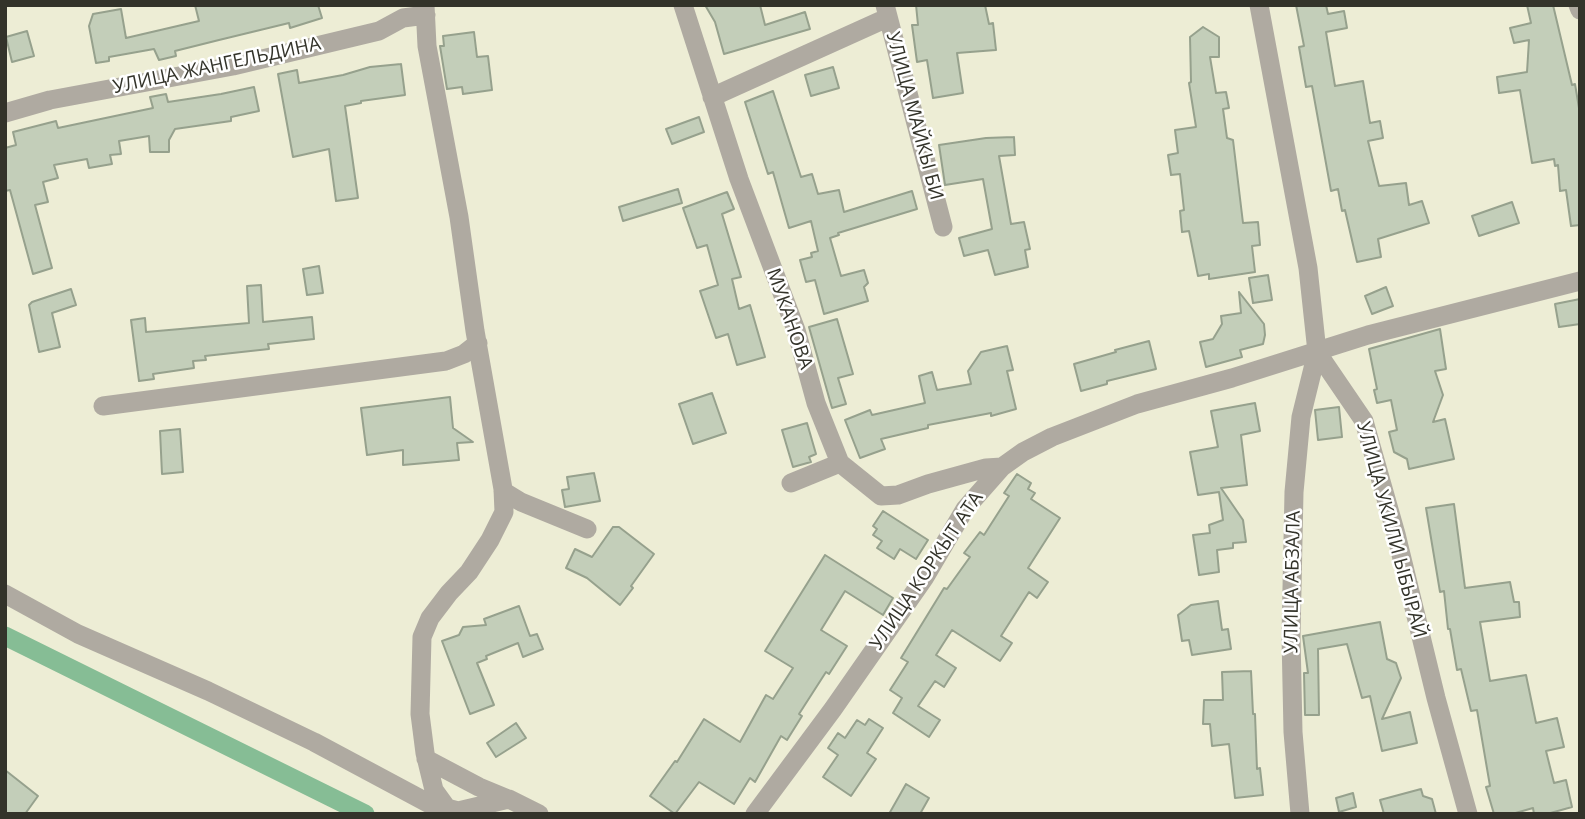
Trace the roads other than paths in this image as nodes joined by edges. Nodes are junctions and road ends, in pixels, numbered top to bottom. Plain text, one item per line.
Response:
1 (683, 5) edge
2 (1259, 5) edge
3 (1578, 5) edge
4 (426, 10) edge
5 (1580, 10) edge
6 (886, 12) edge
7 (712, 97) junction
8 (5, 113) edge
9 (943, 227) dead end
10 (1580, 281) edge
11 (478, 343) junction
12 (1317, 352) junction
13 (103, 406) dead end
14 (840, 463) junction
15 (1002, 467) junction
16 (791, 483) dead end
17 (503, 491) junction
18 (586, 529) dead end
19 (5, 594) edge
20 (426, 759) junction
21 (509, 799) junction
22 (447, 808) junction
23 (539, 814) edge
24 (755, 814) edge
25 (1300, 814) edge
26 (1468, 814) edge

1 - 7 street, МУКАНОВА
2 - 12 street, УЛИЦА УКИЛИ ЫБЫРАЙ
3 - 5 street
4 - 8 street, УЛИЦА ЖАНГЕЛЬДИНА
4 - 11 street
6 - 7 street
6 - 9 street, УЛИЦА МАЙКЫ БИ
7 - 14 street, МУКАНОВА
10 - 12 street, УЛИЦА КОРКЫТ АТА
11 - 13 street
11 - 17 street
12 - 15 street, УЛИЦА КОРКЫТ АТА
12 - 25 street, УЛИЦА АБЗАЛА
12 - 26 street, УЛИЦА УКИЛИ ЫБЫРАЙ
14 - 15 street, МУКАНОВА
14 - 16 street
15 - 24 street, УЛИЦА КОРКЫТ АТА
17 - 18 street
17 - 20 street
19 - 22 street
20 - 21 street
20 - 22 street
21 - 22 street
21 - 23 street

